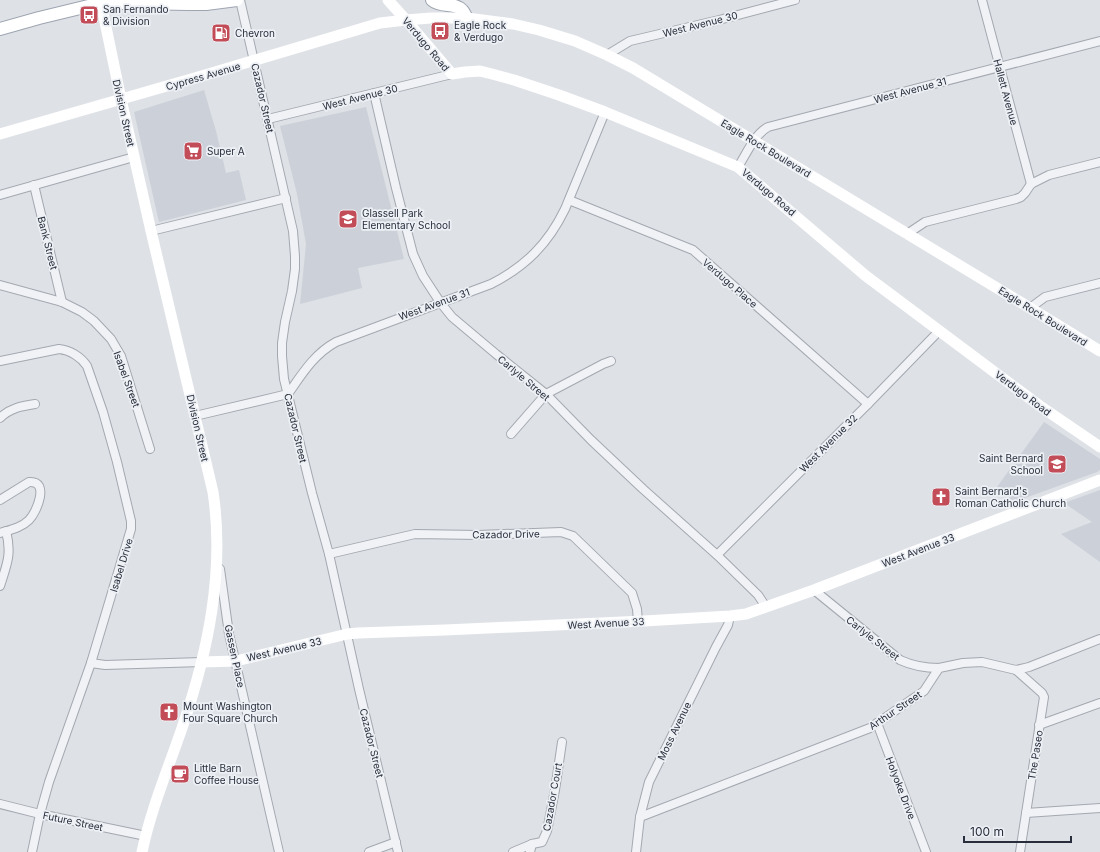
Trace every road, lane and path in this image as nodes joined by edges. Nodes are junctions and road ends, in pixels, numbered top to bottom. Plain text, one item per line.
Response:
1 (238, 0) edge
2 (388, 0) edge
3 (432, 0) edge
4 (795, 0) edge
5 (982, 0) edge
6 (100, 4) junction
7 (467, 18) junction
8 (406, 20) junction
9 (0, 29) edge
10 (1100, 41) edge
11 (607, 55) junction
12 (254, 61) junction
13 (1000, 66) junction
14 (452, 74) junction
15 (374, 94) junction
16 (120, 100) junction
17 (605, 112) junction
18 (268, 119) junction
19 (0, 134) edge
20 (754, 141) junction
21 (134, 157) junction
22 (1100, 162) edge
23 (738, 167) junction
24 (1030, 184) junction
25 (34, 185) junction
26 (0, 195) edge
27 (286, 198) junction
28 (569, 200) junction
29 (151, 231) junction
30 (907, 234) junction
31 (1100, 283) edge
32 (0, 285) edge
33 (62, 302) junction
34 (440, 302) junction
35 (1030, 308) junction
36 (939, 330) junction
37 (1100, 351) edge
38 (0, 361) edge
39 (611, 361) dead end
40 (288, 394) junction
41 (546, 394) junction
42 (34, 404) dead end
43 (868, 404) junction
44 (195, 416) junction
45 (0, 418) edge
46 (511, 434) dead end
47 (1100, 447) edge
48 (150, 449) dead end
49 (1100, 480) edge
50 (0, 500) edge
51 (3, 532) edge
52 (218, 552) junction
53 (329, 554) junction
54 (717, 555) junction
55 (0, 586) edge
56 (814, 590) junction
57 (766, 607) junction
58 (730, 616) junction
59 (638, 622) junction
60 (347, 634) junction
61 (1100, 639) edge
62 (236, 660) junction
63 (202, 662) junction
64 (91, 663) junction
65 (940, 668) junction
66 (1016, 670) junction
67 (1100, 702) edge
68 (877, 723) junction
69 (1039, 725) junction
70 (562, 742) dead end
71 (0, 804) edge
72 (1100, 808) edge
73 (1026, 813) junction
74 (40, 814) junction
75 (640, 817) junction
76 (146, 836) junction
77 (396, 842) junction
78 (531, 848) edge
79 (32, 852) edge
80 (142, 852) edge
81 (279, 852) edge
82 (369, 852) edge
83 (398, 852) edge
84 (513, 852) edge
85 (636, 852) edge
86 (926, 852) edge
87 (1020, 852) edge

1 - 6 main road
1 - 12 street, Cazador Street
2 - 8 street, Verdugo Road
3 - 7 main road
4 - 11 street, West Avenue 30
5 - 13 street, Hallett Avenue
6 - 9 main road
6 - 16 street, Division Street
7 - 8 street, Eagle Rock Boulevard
7 - 11 street, Eagle Rock Boulevard
8 - 12 street, Cypress Avenue
8 - 14 street, Verdugo Road
10 - 13 street, West Avenue 31
11 - 20 street, Eagle Rock Boulevard
12 - 16 street, Cypress Avenue
12 - 18 street, Cazador Street
13 - 20 street, West Avenue 31
13 - 24 street, Hallett Avenue
14 - 15 street, West Avenue 30
14 - 17 street, Verdugo Road
15 - 18 street, West Avenue 30
15 - 34 street, Carlyle Street
16 - 19 street, Cypress Avenue
16 - 21 street, Division Street
17 - 23 street, Verdugo Road
17 - 28 street, West Avenue 31
18 - 27 street, Cazador Street
20 - 23 street, West Avenue 31
20 - 30 street, Eagle Rock Boulevard
21 - 25 street
21 - 29 street, Division Street
22 - 24 street
23 - 36 street, Verdugo Road
24 - 30 street
25 - 26 street
25 - 33 street, Bank Street
27 - 29 street
27 - 40 street, Cazador Street
28 - 34 street, West Avenue 31
28 - 43 street, Verdugo Place
29 - 44 street, Division Street
30 - 35 street, Eagle Rock Boulevard
31 - 35 street
32 - 33 street, Isabel Street
33 - 48 street, Isabel Street
34 - 40 street, West Avenue 31
34 - 41 street, Carlyle Street
35 - 37 street, Eagle Rock Boulevard
36 - 43 street, West Avenue 32
36 - 47 street, Verdugo Road
38 - 64 street, Isabel Drive
39 - 41 street
40 - 44 street
40 - 53 street, Cazador Street
41 - 46 street
41 - 54 street, Carlyle Street
42 - 45 street
43 - 54 street, West Avenue 32
44 - 52 street, Division Street
49 - 56 street, West Avenue 33
50 - 51 street
51 - 55 street
52 - 62 street, Gassen Place
52 - 63 street, Division Street
53 - 59 street, Cazador Drive
53 - 60 street, Cazador Street
54 - 57 street, Carlyle Street
56 - 57 street, West Avenue 33
56 - 65 street, Carlyle Street
57 - 58 street, West Avenue 33
58 - 59 street, West Avenue 33
58 - 75 street, Moss Avenue
59 - 60 street, West Avenue 33
60 - 62 street, West Avenue 33
60 - 77 street, Cazador Street
61 - 66 street
62 - 63 street, West Avenue 33
62 - 81 street, Gassen Place
63 - 64 street, West Avenue 33
63 - 76 street, Division Street
64 - 74 street, Isabel Drive
65 - 66 street
65 - 68 street, Arthur Street
66 - 69 street, The Paseo
67 - 69 street
68 - 75 street, Arthur Street
68 - 86 street, Holyoke Drive
69 - 73 street, The Paseo
70 - 78 street, Cazador Court
71 - 74 street, Future Street
72 - 73 street
73 - 87 street, The Paseo
74 - 76 street, Future Street
74 - 79 street, Isabel Drive
75 - 85 street, Moss Avenue
76 - 80 street, Division Street
77 - 82 street
77 - 83 street, Cazador Street
78 - 84 street

